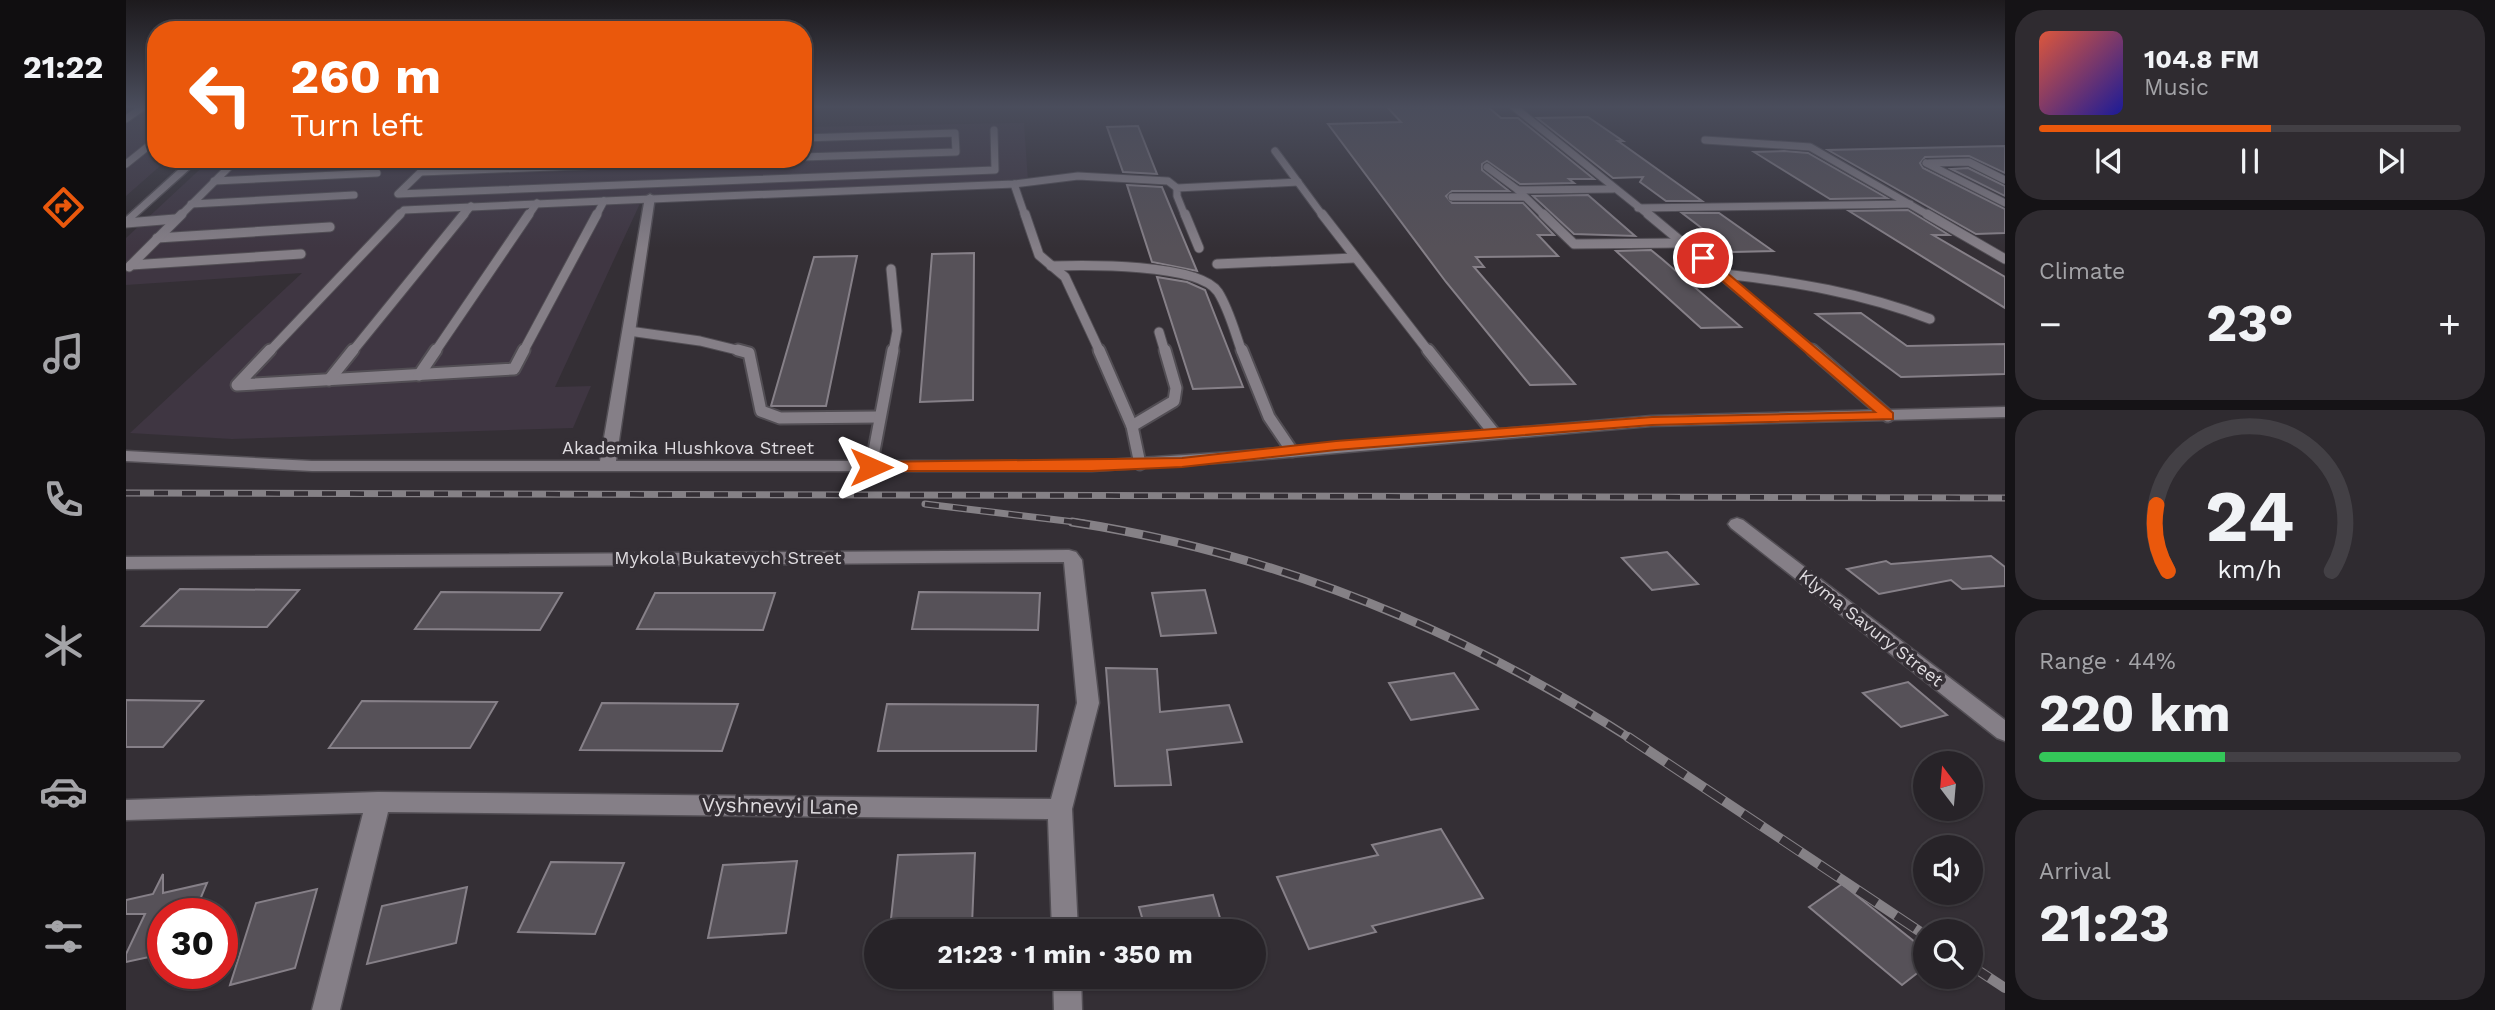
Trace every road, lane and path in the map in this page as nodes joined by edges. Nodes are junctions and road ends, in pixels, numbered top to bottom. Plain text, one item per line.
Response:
1 (902, 154) edge
2 (995, 154) edge
3 (1277, 154) edge
4 (1571, 154) edge
5 (1823, 154) edge
6 (812, 158) edge
7 (1487, 167) dead end
8 (186, 168) edge
9 (228, 168) edge
10 (425, 168) edge
11 (510, 168) edge
12 (663, 168) edge
13 (421, 172) junction
14 (377, 173) dead end
15 (2005, 180) edge
16 (214, 181) junction
17 (1297, 182) junction
18 (1014, 184) junction
19 (1177, 188) junction
20 (1613, 189) junction
21 (1521, 193) junction
22 (651, 194) junction
23 (355, 195) dead end
24 (1452, 197) dead end
25 (604, 201) junction
26 (537, 203) junction
27 (2005, 203) edge
28 (191, 204) junction
29 (1910, 204) junction
30 (471, 206) junction
31 (1638, 208) junction
32 (175, 219) junction
33 (126, 223) edge
34 (330, 226) dead end
35 (157, 238) junction
36 (1682, 243) junction
37 (1199, 248) dead end
38 (301, 254) dead end
39 (1354, 258) junction
40 (2005, 260) edge
41 (1217, 264) dead end
42 (1051, 266) junction
43 (128, 268) edge
44 (891, 269) dead end
45 (1723, 274) junction
46 (1930, 319) dead end
47 (629, 331) junction
48 (1159, 332) dead end
49 (419, 375) junction
50 (329, 380) junction
51 (2005, 412) edge
52 (1888, 416) junction
53 (879, 417) junction
54 (1132, 426) junction
55 (1494, 433) junction
56 (1292, 451) junction
57 (126, 456) edge
58 (1140, 464) junction
59 (607, 467) junction
60 (871, 467) junction
61 (1737, 524) dead end
62 (126, 563) edge
63 (2005, 732) edge
64 (378, 802) junction
65 (1060, 809) junction
66 (126, 810) edge
67 (1065, 919) edge
68 (1067, 989) edge
69 (326, 1010) edge
70 (1068, 1010) edge

1 - 6 lane
2 - 22 lane
3 - 17 lane
4 - 20 lane
5 - 29 lane
7 - 21 lane
8 - 33 street
9 - 16 lane
10 - 13 lane
11 - 13 lane
12 - 22 lane
13 - 22 lane
14 - 16 lane
15 - 27 lane
16 - 28 lane
17 - 19 lane
17 - 39 lane
18 - 19 lane
18 - 22 lane
18 - 42 lane
19 - 37 lane
20 - 21 lane
20 - 31 lane
21 - 24 lane
21 - 36 lane
22 - 25 lane
22 - 47 street
23 - 28 lane
25 - 26 lane
25 - 49 lane
26 - 30 lane
26 - 49 lane
28 - 32 lane
29 - 31 lane
29 - 40 lane
30 - 50 lane
30 - 50 lane
31 - 36 lane
32 - 33 lane
32 - 35 lane
34 - 35 lane
35 - 43 lane
36 - 45 lane
38 - 43 lane
39 - 41 lane
39 - 55 lane
42 - 54 lane
42 - 56 lane
44 - 53 lane
45 - 46 lane
45 - 52 lane
47 - 53 lane
47 - 59 street
48 - 54 lane
49 - 50 lane
51 - 52 street, Akademika Hlushkova Street
52 - 55 street, Akademika Hlushkova Street
53 - 60 lane
54 - 58 lane
55 - 56 street, Akademika Hlushkova Street
56 - 58 street, Akademika Hlushkova Street
57 - 59 street, Akademika Hlushkova Street
58 - 60 street, Akademika Hlushkova Street
59 - 60 street, Akademika Hlushkova Street
61 - 63 street, Klyma Savury Street
62 - 65 street, Mykola Bukatevych Street
64 - 65 street, Vyshnevyi Lane
64 - 66 street, Vyshnevyi Lane
64 - 69 street
65 - 67 street
68 - 70 street

